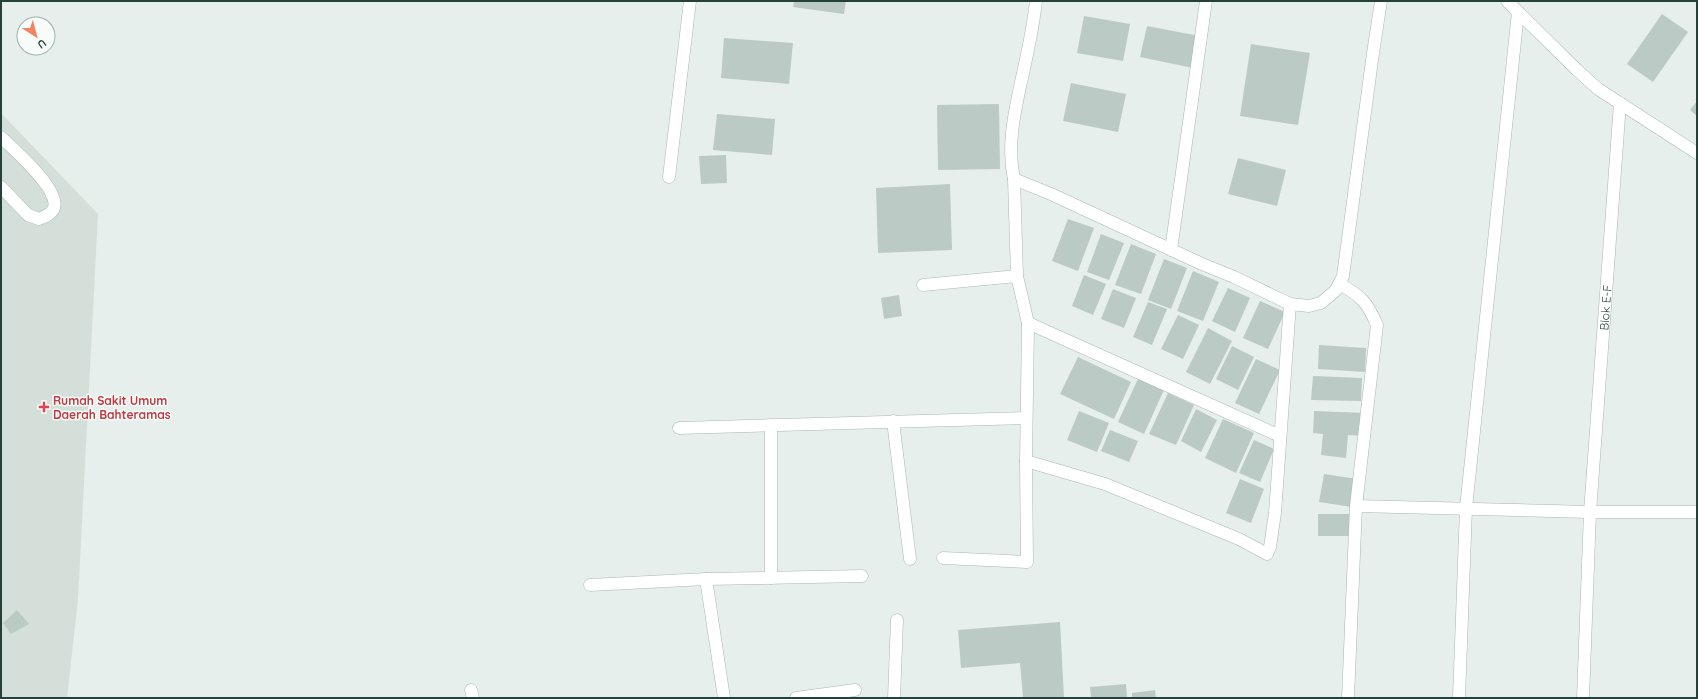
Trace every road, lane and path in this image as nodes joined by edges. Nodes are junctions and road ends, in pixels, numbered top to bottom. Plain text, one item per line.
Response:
1 (690, 1) edge
2 (1036, 1) edge
3 (1206, 1) edge
4 (1381, 1) edge
5 (1507, 1) edge
6 (1518, 12) junction
7 (1620, 103) junction
8 (1, 137) edge
9 (1697, 153) edge
10 (669, 177) dead end
11 (1014, 179) junction
12 (1, 187) edge
13 (1170, 250) junction
14 (1017, 276) junction
15 (1340, 284) junction
16 (923, 285) dead end
17 (1290, 304) junction
18 (1028, 323) junction
19 (1026, 418) junction
20 (893, 421) junction
21 (771, 424) junction
22 (679, 428) dead end
23 (1280, 436) junction
24 (1026, 461) junction
25 (1356, 506) junction
26 (1466, 508) junction
27 (1590, 512) junction
28 (1697, 512) edge
29 (943, 558) dead end
30 (910, 559) dead end
31 (862, 576) dead end
32 (771, 578) junction
33 (706, 579) junction
34 (590, 585) dead end
35 (897, 620) dead end
36 (855, 690) dead end
37 (724, 698) edge
38 (796, 698) edge
39 (894, 698) edge
40 (1348, 698) edge
41 (1459, 698) edge
42 (1583, 698) edge

1 - 10 street
2 - 11 street
3 - 13 street
4 - 15 street
5 - 6 street
6 - 7 street
6 - 26 street
7 - 9 street
7 - 27 street, Blok E-F
8 - 12 street
11 - 13 street
11 - 14 street
13 - 17 street
14 - 16 street
14 - 18 street
15 - 17 street
15 - 25 street
17 - 23 street
18 - 19 street
18 - 23 street
19 - 20 street
19 - 24 street
20 - 21 street
20 - 30 street
21 - 22 street
21 - 32 street
23 - 24 street
24 - 29 street
25 - 26 street
25 - 40 street
26 - 27 street
26 - 41 street
27 - 28 street
27 - 42 street, Blok E-F
31 - 32 street
32 - 33 street
33 - 34 street
33 - 37 street
35 - 39 street
36 - 38 street

